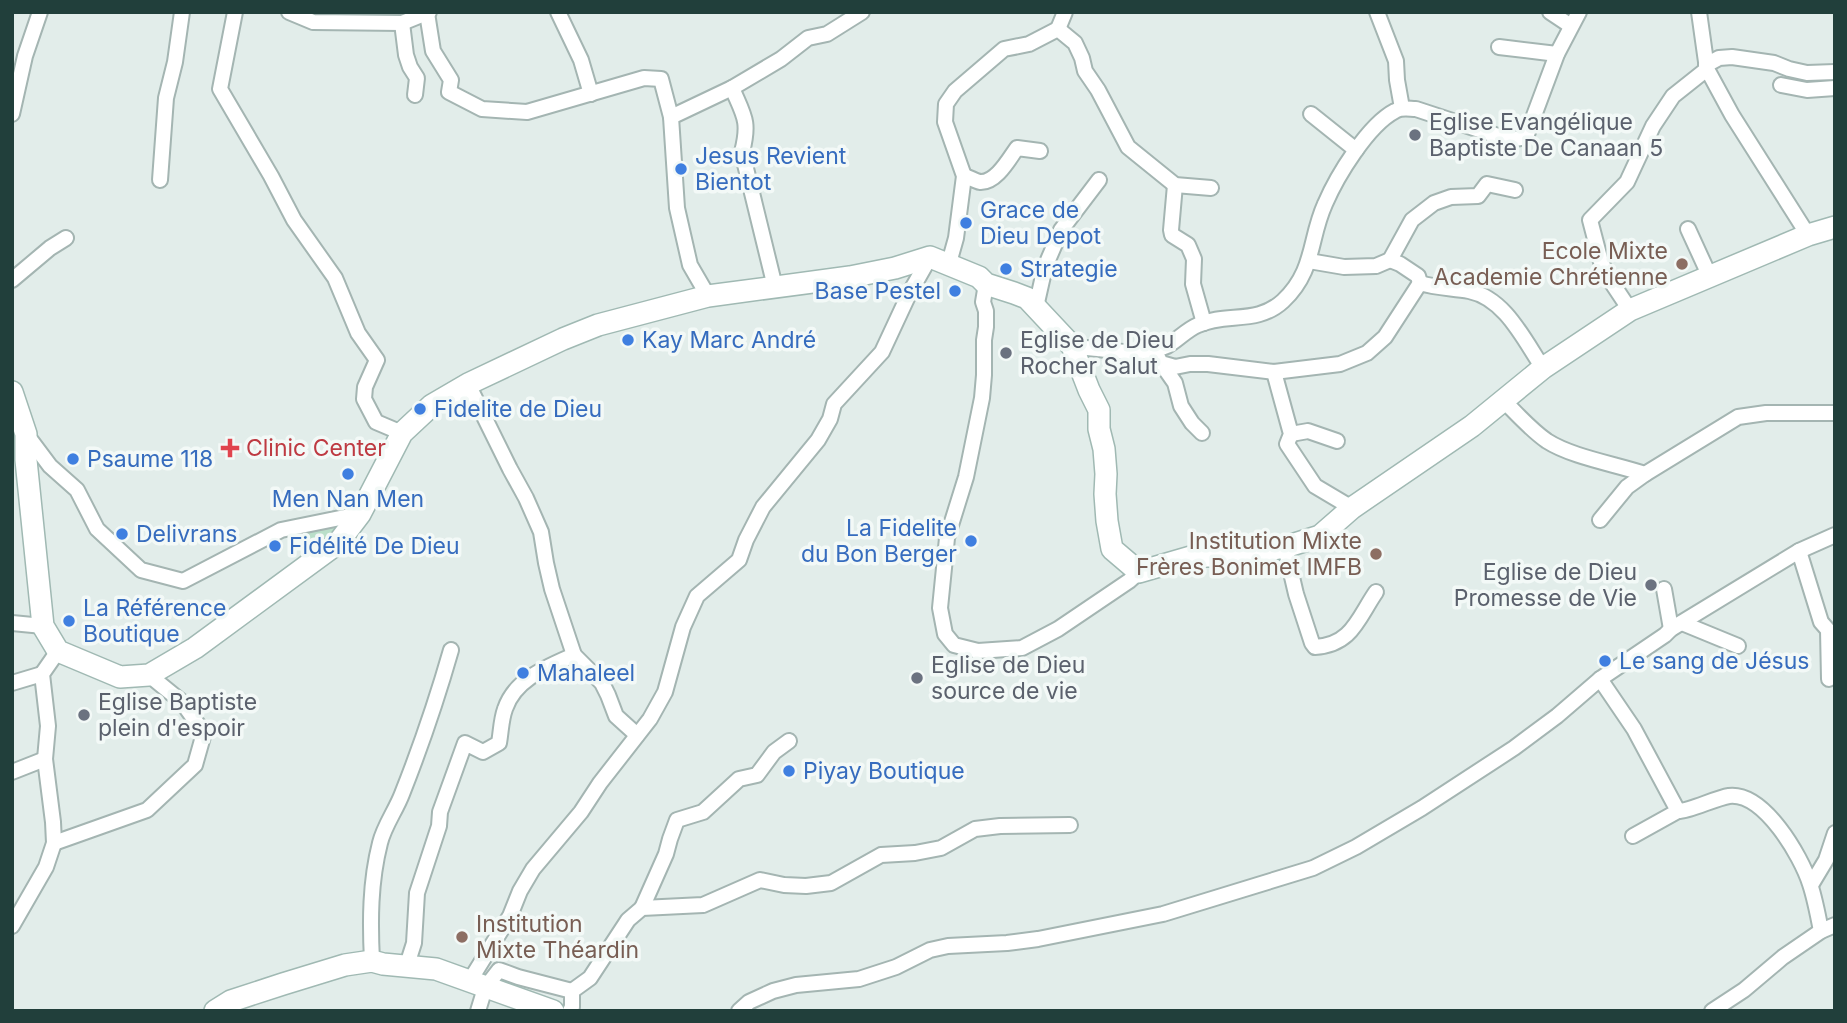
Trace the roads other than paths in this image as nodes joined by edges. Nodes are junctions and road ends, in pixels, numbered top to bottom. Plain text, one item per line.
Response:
1 (40, 12) edge
2 (181, 12) edge
3 (235, 12) edge
4 (289, 12) edge
5 (558, 12) edge
6 (863, 12) edge
7 (1065, 12) edge
8 (1377, 12) edge
9 (1550, 12) edge
10 (1579, 12) edge
11 (1699, 12) edge
12 (428, 13) edge
13 (402, 23) junction
14 (1571, 26) junction
15 (1058, 29) junction
16 (1499, 47) dead end
17 (1557, 54) junction
18 (1706, 67) junction
19 (1835, 72) edge
20 (1781, 85) dead end
21 (732, 88) junction
22 (1835, 88) edge
23 (591, 94) junction
24 (415, 95) dead end
25 (1402, 108) junction
26 (12, 114) edge
27 (1311, 114) dead end
28 (671, 117) junction
29 (1356, 150) junction
30 (1040, 151) dead end
31 (964, 176) junction
32 (160, 180) dead end
33 (1099, 180) dead end
34 (1175, 185) junction
35 (1211, 188) dead end
36 (1515, 190) dead end
37 (1835, 227) edge
38 (1688, 229) dead end
39 (1808, 235) junction
40 (66, 238) dead end
41 (930, 257) junction
42 (1390, 260) junction
43 (1309, 261) junction
44 (956, 268) junction
45 (1710, 277) junction
46 (12, 280) edge
47 (1420, 283) junction
48 (986, 284) junction
49 (775, 287) junction
50 (708, 296) junction
51 (1037, 307) junction
52 (1630, 310) junction
53 (1204, 323) junction
54 (1072, 346) junction
55 (1157, 356) junction
56 (1543, 368) junction
57 (1274, 372) junction
58 (468, 384) junction
59 (12, 392) edge
60 (1503, 400) junction
61 (1835, 413) edge
62 (402, 433) junction
63 (1202, 433) dead end
64 (26, 434) junction
65 (1291, 434) junction
66 (1337, 441) dead end
67 (1644, 474) junction
68 (1352, 508) junction
69 (360, 514) junction
70 (1600, 520) dead end
71 (1835, 535) edge
72 (1285, 547) junction
73 (1800, 551) junction
74 (1139, 572) junction
75 (1664, 589) dead end
76 (1376, 592) dead end
77 (12, 623) edge
78 (43, 626) junction
79 (1676, 626) junction
80 (1738, 646) dead end
81 (451, 650) dead end
82 (58, 652) junction
83 (574, 655) junction
84 (42, 674) junction
85 (149, 675) junction
86 (1600, 679) junction
87 (1829, 679) dead end
88 (12, 683) edge
89 (637, 735) junction
90 (789, 741) dead end
91 (44, 759) junction
92 (12, 772) edge
93 (1678, 811) junction
94 (1070, 825) dead end
95 (1835, 833) edge
96 (1633, 836) dead end
97 (54, 843) junction
98 (1811, 885) junction
99 (642, 908) junction
100 (12, 926) edge
101 (1828, 928) edge
102 (372, 961) junction
103 (407, 965) junction
104 (477, 985) junction
105 (572, 991) junction
106 (215, 1011) edge
107 (478, 1011) edge
108 (553, 1011) edge
109 (570, 1011) edge
110 (739, 1011) edge
111 (1712, 1011) edge

1 - 26 street
2 - 32 street
3 - 62 street
4 - 13 street
5 - 23 street
6 - 21 street
7 - 15 street
8 - 25 street
9 - 14 street
10 - 14 street
11 - 18 street
12 - 13 street
12 - 23 street
13 - 24 street
14 - 17 street
15 - 31 street
15 - 34 street
16 - 17 street
17 - 25 street
18 - 19 street
18 - 39 street
18 - 52 street
20 - 22 street
21 - 28 street
21 - 49 street
23 - 28 street
25 - 29 street
27 - 29 street
28 - 50 street
29 - 43 street
30 - 31 street
31 - 44 street
33 - 51 street
34 - 35 street
34 - 53 street
36 - 42 street
37 - 39 street
38 - 45 street
39 - 45 street
40 - 46 street
41 - 44 street
41 - 49 street
41 - 89 street
42 - 43 street
42 - 47 street
43 - 53 street
44 - 48 street
45 - 52 street
47 - 56 street
47 - 57 street
48 - 51 street
48 - 74 street
49 - 50 street
50 - 58 street
51 - 54 street
52 - 56 street
53 - 55 street
54 - 55 street
54 - 74 street
55 - 57 street
55 - 63 street
56 - 60 street
57 - 65 street
58 - 62 street
58 - 83 street
59 - 64 street
60 - 67 street
60 - 68 street
61 - 67 street
62 - 69 street
64 - 69 street
64 - 78 street
65 - 66 street
65 - 68 street
67 - 70 street
68 - 72 street
69 - 85 street
71 - 73 street
72 - 74 street
72 - 76 street
73 - 79 street
73 - 87 street
75 - 79 street
77 - 78 street
78 - 82 street
79 - 80 street
79 - 86 street
81 - 102 street
82 - 84 street
82 - 85 street
83 - 89 street
83 - 103 street
84 - 88 street
84 - 91 street
85 - 97 street
86 - 93 street
86 - 110 street
89 - 104 street
90 - 99 street
91 - 92 street
91 - 97 street
93 - 96 street
93 - 98 street
94 - 99 street
95 - 98 street
97 - 100 street
98 - 101 street
99 - 105 street
101 - 111 street
102 - 103 street
102 - 106 street
103 - 104 street
104 - 105 street
104 - 107 street
104 - 108 street
105 - 109 street

